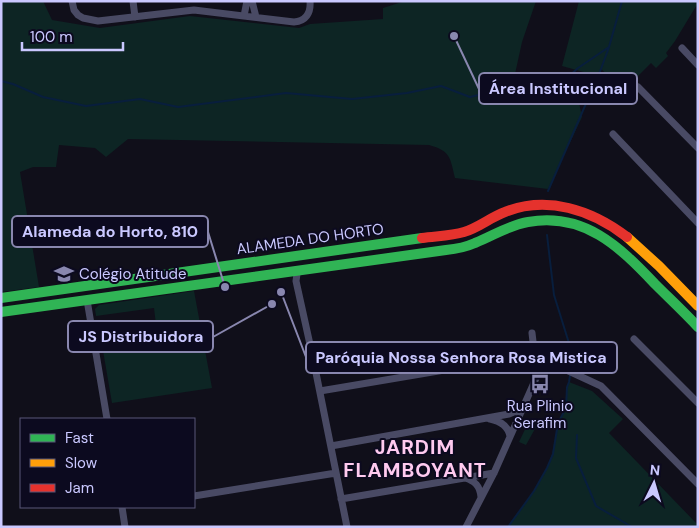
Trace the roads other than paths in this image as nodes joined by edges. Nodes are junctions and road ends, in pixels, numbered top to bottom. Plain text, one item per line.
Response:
1 (72, 1) edge
2 (133, 1) edge
3 (192, 1) edge
4 (247, 1) edge
5 (252, 1) edge
6 (310, 1) edge
7 (194, 10) junction
8 (244, 16) junction
9 (136, 17) junction
10 (256, 17) junction
11 (682, 48) dead end
12 (698, 65) edge
13 (638, 87) dead end
14 (613, 134) dead end
15 (698, 148) edge
16 (698, 223) edge
17 (300, 270) junction
18 (115, 283) junction
19 (1, 298) edge
20 (87, 300) junction
21 (698, 306) edge
22 (1, 312) edge
23 (698, 327) edge
24 (532, 333) dead end
25 (634, 339) dead end
26 (534, 356) junction
27 (560, 367) junction
28 (537, 376) junction
29 (320, 392) junction
30 (698, 403) edge
31 (523, 408) junction
32 (107, 418) edge
33 (482, 419) junction
34 (510, 436) junction
35 (331, 446) junction
36 (336, 473) junction
37 (494, 473) junction
38 (465, 478) junction
39 (698, 484) edge
40 (195, 496) edge
41 (481, 498) junction
42 (341, 499) junction
43 (122, 508) edge
44 (125, 527) edge
45 (348, 527) edge
46 (466, 527) edge

1 - 9 street
2 - 9 street
3 - 7 street
4 - 8 street
5 - 10 street
6 - 10 street
7 - 8 street
7 - 9 street
8 - 10 street
11 - 12 street
13 - 15 street
14 - 16 street
17 - 20 main road, ALAMEDA DO HORTO
17 - 23 main road, ALAMEDA DO HORTO
17 - 29 street
18 - 19 main road, ALAMEDA DO HORTO
18 - 20 main road
18 - 21 main road, ALAMEDA DO HORTO
20 - 22 main road, ALAMEDA DO HORTO
20 - 32 street
24 - 26 street
25 - 30 street
26 - 27 street
26 - 28 street
26 - 29 street
27 - 28 street
27 - 39 street
28 - 31 street
29 - 35 street
31 - 33 street
31 - 34 street
33 - 34 street
33 - 35 street
34 - 37 street
35 - 36 street
36 - 40 street
36 - 42 street
37 - 38 street
37 - 41 street
38 - 41 street
38 - 42 street
41 - 46 street
42 - 45 street
43 - 44 street

